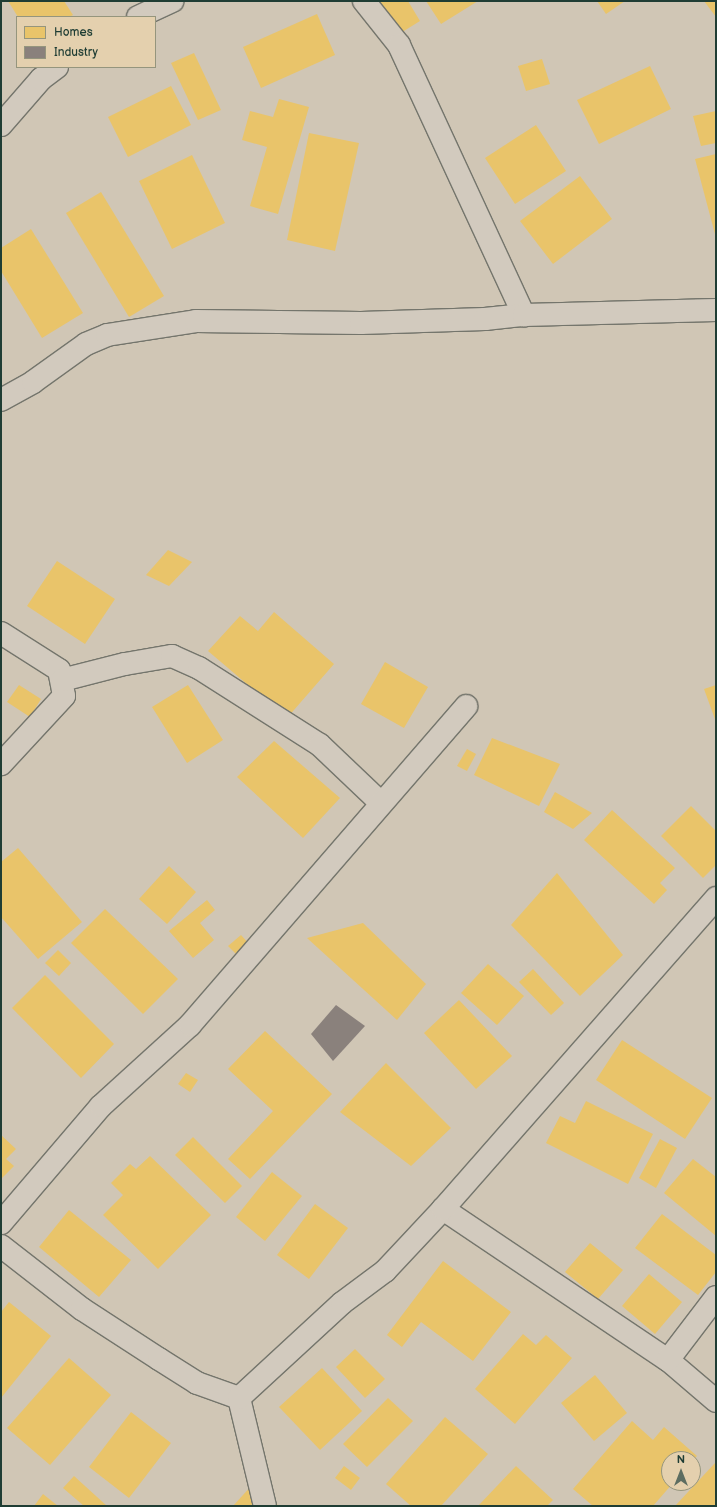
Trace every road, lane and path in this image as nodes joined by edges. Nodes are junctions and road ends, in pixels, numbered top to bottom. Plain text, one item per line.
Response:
1 (172, 1) edge
2 (364, 1) edge
3 (140, 16) edge
4 (56, 68) edge
5 (1, 125) edge
6 (716, 310) edge
7 (524, 315) junction
8 (1, 400) edge
9 (1, 633) edge
10 (62, 680) junction
11 (466, 706) dead end
12 (1, 764) edge
13 (381, 803) junction
14 (716, 898) edge
15 (442, 1209) junction
16 (1, 1223) edge
17 (1, 1246) edge
18 (716, 1297) edge
19 (668, 1360) junction
20 (239, 1398) junction
21 (716, 1401) edge
22 (264, 1506) edge

1 - 3 street
2 - 7 street
4 - 5 street
6 - 7 street
7 - 8 street
9 - 10 street
10 - 12 street
10 - 13 street
11 - 13 street
13 - 16 street
14 - 15 street
15 - 19 street
15 - 20 street
17 - 20 street
18 - 19 street
19 - 21 street
20 - 22 street

